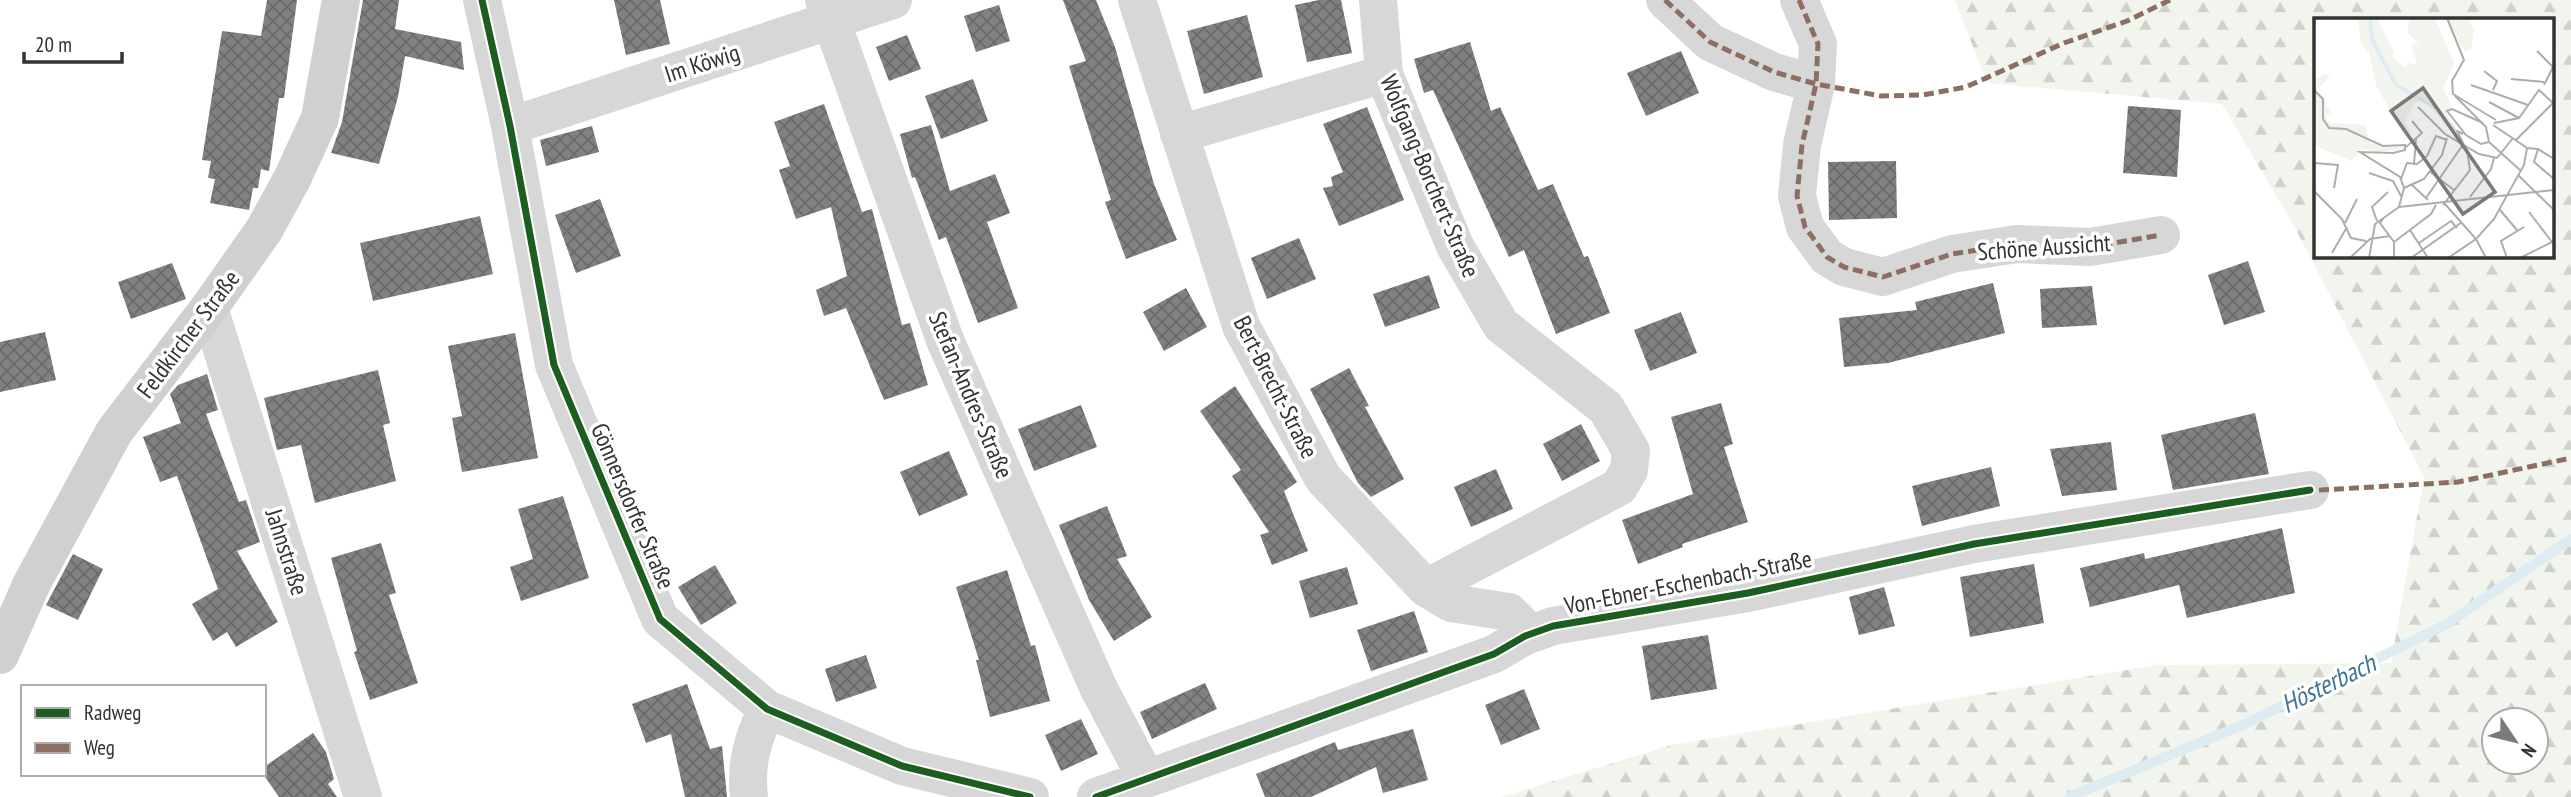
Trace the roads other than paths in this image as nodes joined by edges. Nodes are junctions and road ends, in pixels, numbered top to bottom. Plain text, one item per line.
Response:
1 (341, 0) edge
2 (482, 0) edge
3 (893, 0) edge
4 (1137, 0) edge
5 (1378, 0) edge
6 (1665, 0) edge
7 (1798, 0) edge
8 (827, 11) edge
9 (1384, 74) junction
10 (1816, 84) junction
11 (510, 126) junction
12 (1179, 134) junction
13 (2161, 235) dead end
14 (209, 308) junction
15 (2310, 490) dead end
16 (1426, 588) junction
17 (1525, 636) junction
18 (0, 655) edge
19 (767, 709) junction
20 (1146, 778) junction
21 (1104, 795) edge
22 (363, 797) edge
23 (749, 797) edge
24 (1030, 797) edge

1 - 14 street, Feldkircher Straße
2 - 11 street, Gönnersdorfer Straße
3 - 8 street, Im Köwig
4 - 12 street, Bert-Brecht-Straße
5 - 9 street, Wolfgang-Borchert-Straße
6 - 10 street
7 - 10 street, Schöne Aussicht
8 - 11 street, Im Köwig
8 - 20 street, Stefan-Andres-Straße
9 - 12 street
9 - 16 street, Wolfgang-Borchert-Straße
10 - 13 street, Schöne Aussicht
11 - 19 street, Gönnersdorfer Straße
12 - 16 street, Bert-Brecht-Straße
14 - 18 street, Feldkircher Straße
14 - 22 street, Jahnstraße
15 - 17 street, Von-Ebner-Eschenbach-Straße
16 - 17 street, Bert-Brecht-Straße
17 - 20 street, Von-Ebner-Eschenbach-Straße
19 - 23 street
19 - 24 street, Gönnersdorfer Straße
20 - 21 street, Von-Ebner-Eschenbach-Straße

